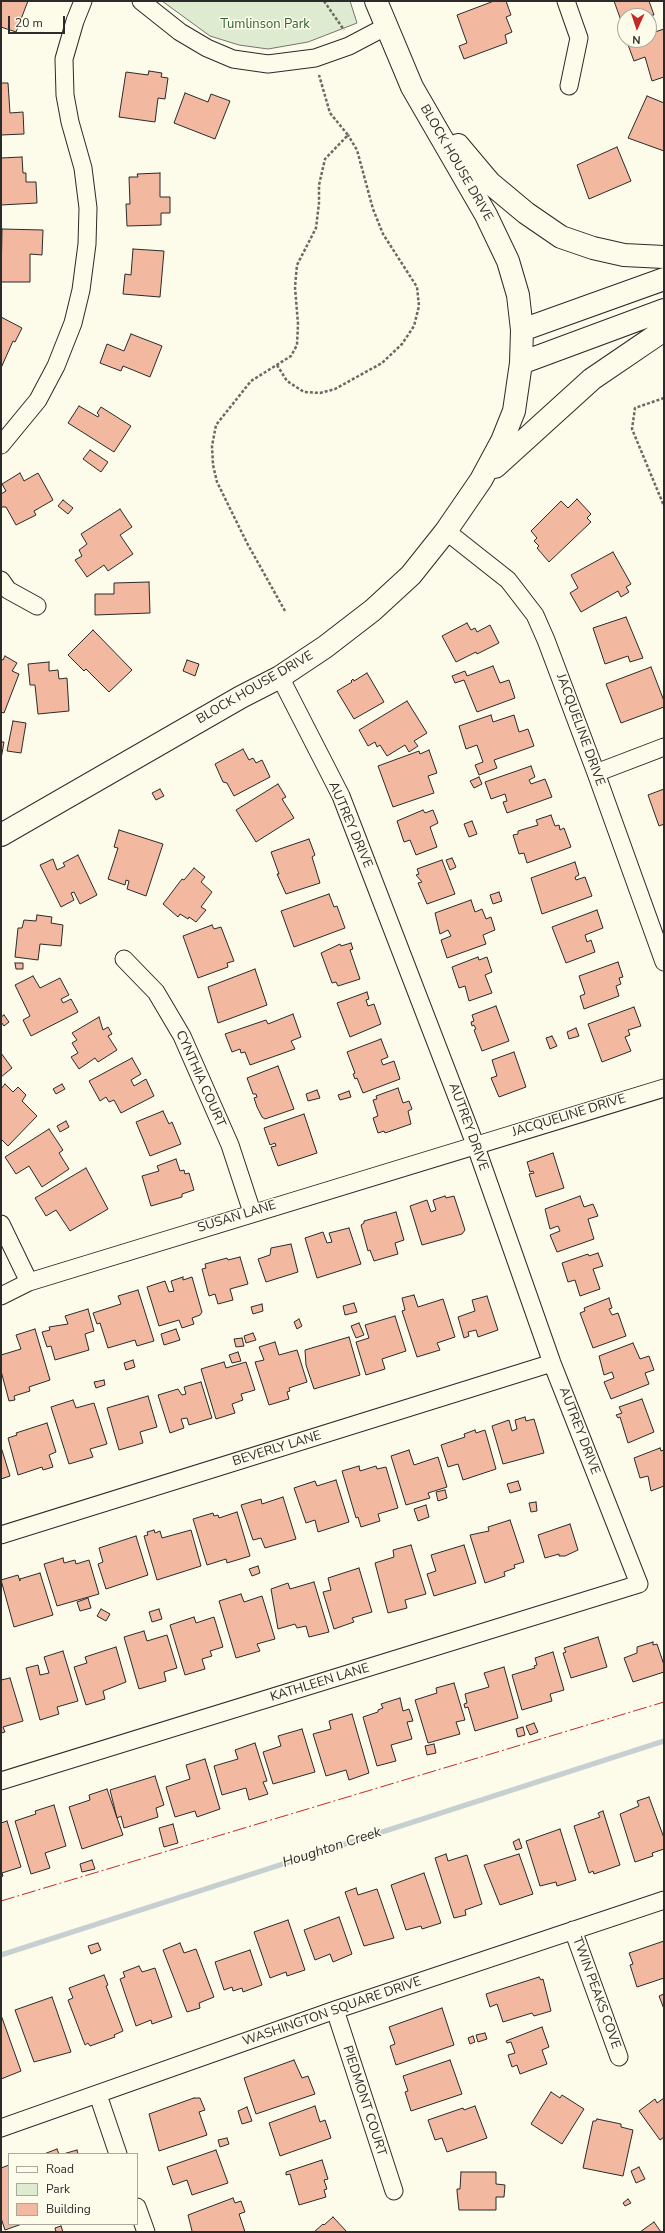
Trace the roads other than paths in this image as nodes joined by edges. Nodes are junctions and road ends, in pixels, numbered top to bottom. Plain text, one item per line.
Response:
1 (83, 1) edge
2 (141, 1) edge
3 (376, 1) edge
4 (566, 1) edge
5 (385, 27) junction
6 (569, 86) dead end
7 (412, 87) junction
8 (664, 257) edge
9 (664, 279) edge
10 (664, 310) edge
11 (522, 330) junction
12 (664, 330) edge
13 (521, 363) junction
14 (1, 445) edge
15 (481, 480) junction
16 (446, 531) junction
17 (1, 580) edge
18 (37, 606) dead end
19 (280, 676) junction
20 (664, 747) edge
21 (596, 773) junction
22 (1, 835) edge
23 (124, 959) dead end
24 (664, 962) edge
25 (664, 1088) edge
26 (475, 1144) junction
27 (252, 1212) junction
28 (1, 1224) edge
29 (29, 1282) junction
30 (1, 1296) edge
31 (552, 1363) junction
32 (1, 1535) edge
33 (639, 1584) joint
34 (1, 1781) edge
35 (664, 1900) edge
36 (573, 1930) junction
37 (335, 2010) junction
38 (619, 2056) dead end
39 (98, 2095) junction
40 (1, 2128) edge
41 (118, 2153) edge
42 (394, 2191) dead end
43 (138, 2210) edge
44 (146, 2232) edge

1 - 14 street
2 - 5 street
3 - 5 street, BLOCK HOUSE DRIVE
4 - 6 street
5 - 7 street, BLOCK HOUSE DRIVE
7 - 8 street
7 - 11 street, BLOCK HOUSE DRIVE
9 - 11 street
10 - 13 street
11 - 13 street, BLOCK HOUSE DRIVE
12 - 15 street
13 - 15 street, BLOCK HOUSE DRIVE
15 - 16 street, BLOCK HOUSE DRIVE
16 - 19 street, BLOCK HOUSE DRIVE
16 - 21 street, JACQUELINE DRIVE
17 - 18 street
19 - 22 street, BLOCK HOUSE DRIVE
19 - 26 street, AUTREY DRIVE
20 - 21 street
21 - 24 street, JACQUELINE DRIVE
23 - 27 street, CYNTHIA COURT
25 - 26 street, JACQUELINE DRIVE
26 - 27 street, SUSAN LANE
26 - 31 street, AUTREY DRIVE
27 - 29 street, SUSAN LANE
28 - 29 street
29 - 30 street, SUSAN LANE
31 - 32 street, BEVERLY LANE
31 - 33 street, AUTREY DRIVE
33 - 34 street, KATHLEEN LANE
35 - 36 street, WASHINGTON SQUARE DRIVE
36 - 37 street, WASHINGTON SQUARE DRIVE
36 - 38 street, TWIN PEAKS COVE
37 - 39 street, WASHINGTON SQUARE DRIVE
37 - 42 street, PIEDMONT COURT
39 - 40 street, WASHINGTON SQUARE DRIVE
39 - 41 street
43 - 44 street

